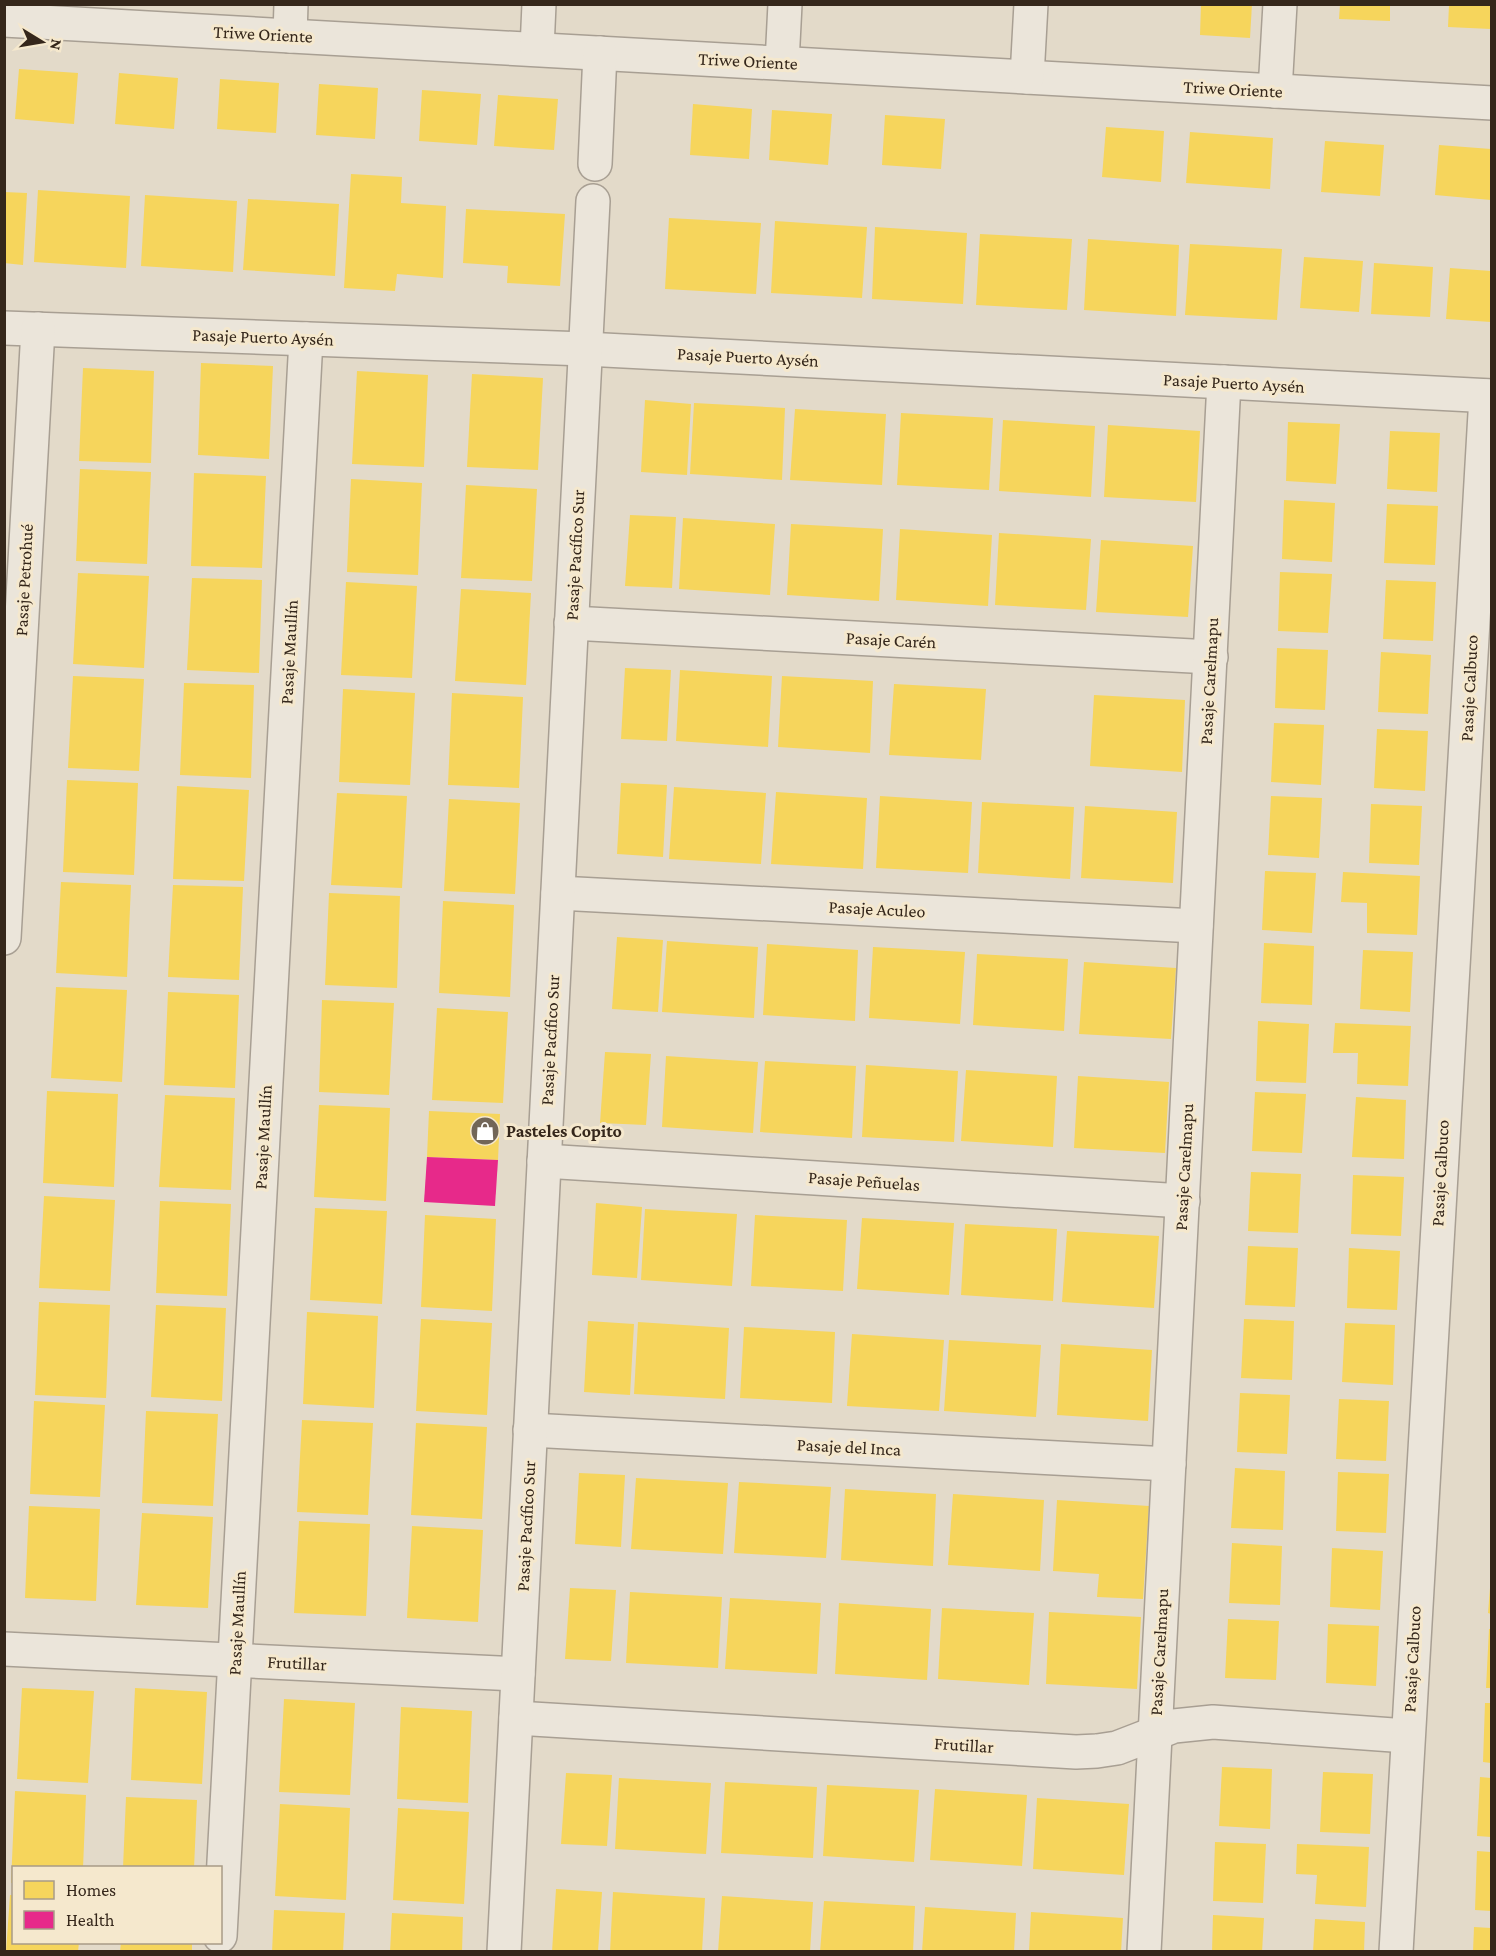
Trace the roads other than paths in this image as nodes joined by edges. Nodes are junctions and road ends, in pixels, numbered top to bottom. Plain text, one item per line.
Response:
1 (539, 4) edge
2 (785, 4) edge
3 (1031, 4) edge
4 (1280, 4) edge
5 (44, 13) edge
6 (4, 20) edge
7 (290, 20) edge
8 (537, 49) junction
9 (600, 53) junction
10 (782, 63) junction
11 (1027, 77) junction
12 (1275, 91) junction
13 (1491, 103) edge
14 (595, 164) dead end
15 (593, 201) dead end
16 (4, 328) edge
17 (38, 329) junction
18 (306, 339) junction
19 (585, 349) junction
20 (1224, 382) junction
21 (1489, 396) edge
22 (571, 623) junction
23 (1211, 657) junction
24 (558, 893) junction
25 (1196, 926) junction
26 (4, 938) edge
27 (544, 1161) junction
28 (1183, 1201) junction
29 (530, 1430) junction
30 (1168, 1464) junction
31 (4, 1649) edge
32 (236, 1660) junction
33 (518, 1674) junction
34 (516, 1718) junction
35 (1155, 1732) junction
36 (1407, 1736) junction
37 (222, 1902) edge
38 (504, 1952) edge
39 (1144, 1952) edge
40 (1396, 1952) edge

1 - 8 street
2 - 10 street
3 - 11 street
4 - 12 street
5 - 6 street, Triwe Oriente
5 - 7 street, Triwe Oriente
7 - 8 street, Triwe Oriente
8 - 9 street, Triwe Oriente
9 - 10 street, Triwe Oriente
9 - 14 street
10 - 11 street, Triwe Oriente
11 - 12 street, Triwe Oriente
12 - 13 street, Triwe Oriente
15 - 19 street, Pasaje Pacífico Sur
16 - 17 street, Pasaje Puerto Aysén
17 - 18 street, Pasaje Puerto Aysén
17 - 26 street, Pasaje Petrohué
18 - 19 street, Pasaje Puerto Aysén
18 - 32 street, Pasaje Maullín
19 - 20 street, Pasaje Puerto Aysén
19 - 22 street, Pasaje Pacífico Sur
20 - 21 street, Pasaje Puerto Aysén
20 - 23 street, Pasaje Carelmapu
21 - 36 street, Pasaje Calbuco
22 - 23 street, Pasaje Carén
22 - 24 street, Pasaje Pacífico Sur
23 - 25 street, Pasaje Carelmapu
24 - 25 street, Pasaje Aculeo
24 - 27 street, Pasaje Pacífico Sur
25 - 28 street, Pasaje Carelmapu
27 - 28 street, Pasaje Peñuelas
27 - 29 street, Pasaje Pacífico Sur
28 - 30 street, Pasaje Carelmapu
29 - 30 street, Pasaje del Inca
29 - 33 street, Pasaje Pacífico Sur
30 - 35 street, Pasaje Carelmapu
31 - 32 street, Frutillar
32 - 33 street, Frutillar
32 - 37 street, Pasaje Maullín
33 - 34 street, Pasaje Pacífico Sur
34 - 35 street, Frutillar
34 - 38 street, Pasaje Pacífico Sur
35 - 36 street, Frutillar
35 - 39 street, Pasaje Carelmapu
36 - 40 street, Pasaje Calbuco

